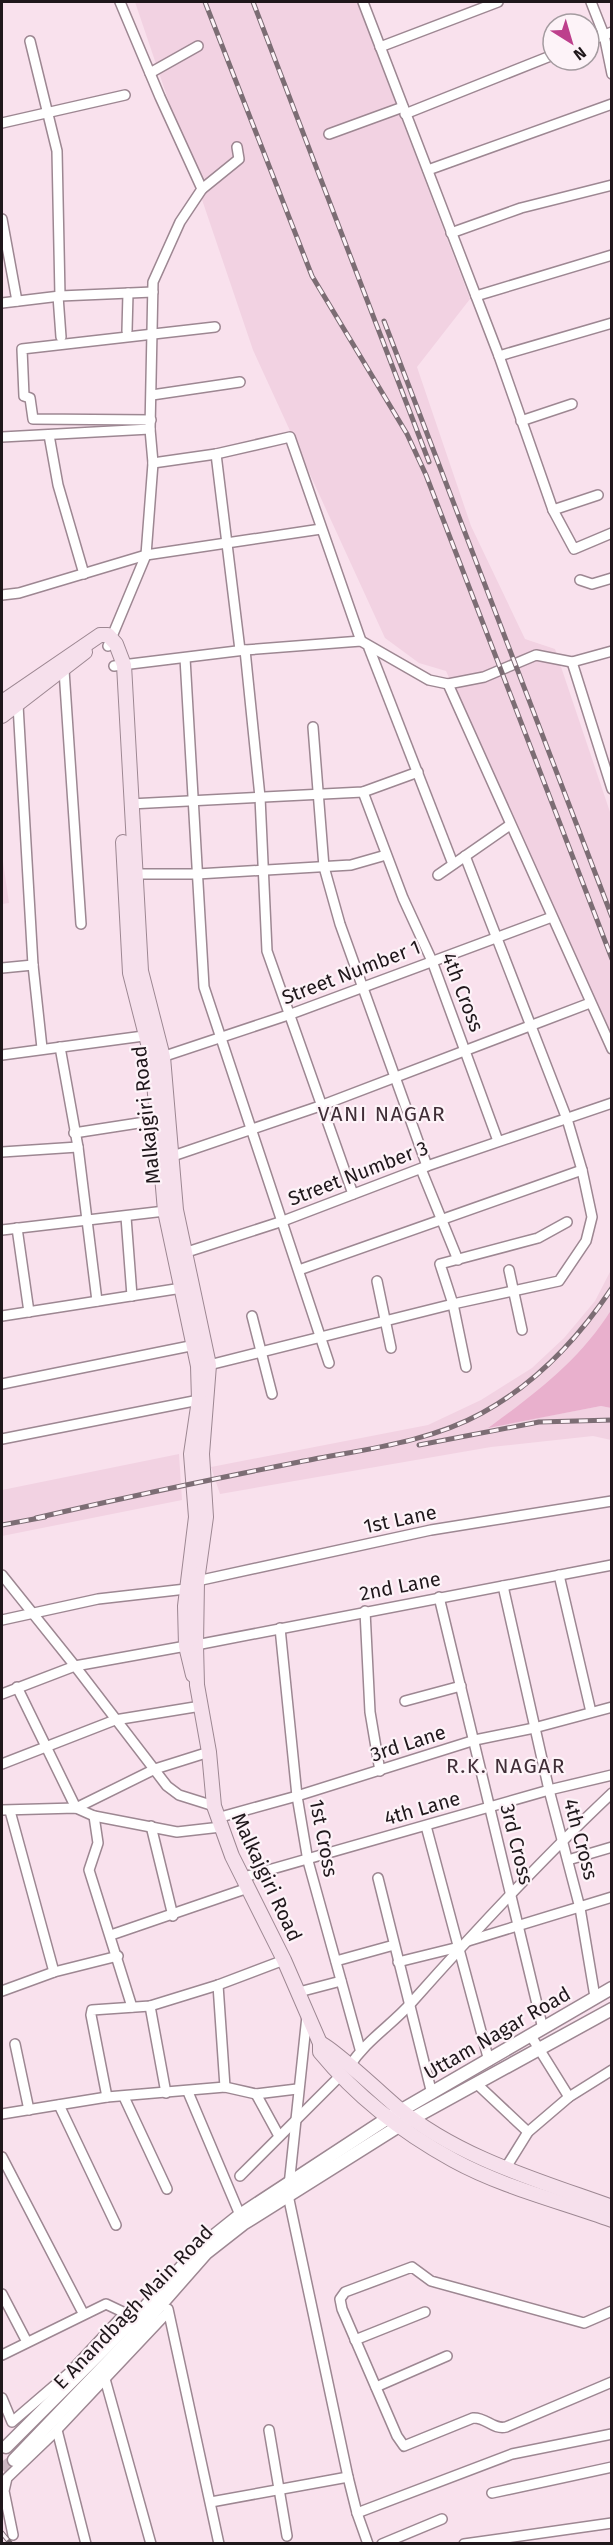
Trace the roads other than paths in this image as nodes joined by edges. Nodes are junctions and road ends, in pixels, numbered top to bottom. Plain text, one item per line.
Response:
1 (120, 2) edge
2 (363, 2) edge
3 (498, 2) edge
4 (591, 2) edge
5 (608, 33) edge
6 (30, 41) dead end
7 (198, 46) dead end
8 (380, 47) junction
9 (541, 60) edge
10 (150, 73) junction
11 (612, 74) edge
12 (125, 95) dead end
13 (612, 104) edge
14 (404, 111) junction
15 (48, 112) junction
16 (2, 123) edge
17 (329, 134) dead end
18 (237, 147) dead end
19 (428, 170) junction
20 (612, 185) edge
21 (202, 189) junction
22 (2, 219) edge
23 (451, 233) junction
24 (612, 255) edge
25 (153, 292) junction
26 (128, 293) junction
27 (59, 296) junction
28 (476, 296) junction
29 (17, 301) junction
30 (2, 303) edge
31 (612, 323) edge
32 (215, 327) dead end
33 (127, 331) dead end
34 (152, 336) junction
35 (61, 337) dead end
36 (499, 356) junction
37 (240, 382) dead end
38 (152, 395) junction
39 (572, 404) dead end
40 (521, 421) junction
41 (151, 425) junction
42 (49, 435) junction
43 (2, 437) edge
44 (216, 454) junction
45 (153, 463) junction
46 (598, 495) dead end
47 (553, 510) junction
48 (321, 529) junction
49 (612, 533) edge
50 (227, 541) junction
51 (146, 555) junction
52 (84, 574) junction
53 (612, 578) edge
54 (580, 580) dead end
55 (2, 595) edge
56 (110, 642) junction
57 (365, 645) junction
58 (243, 650) junction
59 (612, 651) edge
60 (186, 658) junction
61 (572, 662) junction
62 (119, 666) junction
63 (64, 670) junction
64 (448, 684) junction
65 (2, 702) edge
66 (18, 705) junction
67 (2, 716) edge
68 (313, 727) dead end
69 (418, 772) junction
70 (612, 789) edge
71 (363, 792) junction
72 (319, 796) junction
73 (260, 797) junction
74 (196, 800) junction
75 (130, 804) junction
76 (510, 825) junction
77 (128, 843) junction
78 (386, 855) junction
79 (465, 856) junction
80 (453, 864) junction
81 (324, 867) junction
82 (262, 868) junction
83 (134, 874) junction
84 (197, 874) junction
85 (438, 876) dead end
86 (552, 917) junction
87 (81, 924) dead end
88 (496, 937) junction
89 (432, 961) junction
90 (33, 965) junction
91 (2, 968) edge
92 (363, 987) junction
93 (590, 1003) junction
94 (291, 1014) junction
95 (531, 1027) junction
96 (152, 1035) junction
97 (222, 1038) junction
98 (60, 1047) junction
99 (42, 1048) junction
100 (466, 1049) junction
101 (612, 1049) edge
102 (2, 1055) edge
103 (157, 1058) junction
104 (396, 1077) junction
105 (612, 1103) edge
106 (320, 1106) junction
107 (567, 1119) junction
108 (158, 1120) junction
109 (252, 1130) junction
110 (75, 1133) junction
111 (498, 1141) junction
112 (78, 1147) junction
113 (2, 1152) edge
114 (170, 1157) junction
115 (424, 1167) junction
116 (582, 1170) junction
117 (353, 1194) junction
118 (165, 1211) junction
119 (126, 1217) junction
120 (440, 1218) junction
121 (87, 1221) junction
122 (283, 1221) junction
123 (567, 1222) dead end
124 (17, 1228) junction
125 (2, 1230) edge
126 (184, 1253) junction
127 (458, 1260) junction
128 (299, 1270) junction
129 (509, 1270) dead end
130 (377, 1281) dead end
131 (182, 1288) junction
132 (514, 1291) junction
133 (132, 1296) junction
134 (97, 1301) junction
135 (453, 1304) junction
136 (29, 1312) junction
137 (2, 1316) edge
138 (252, 1316) dead end
139 (384, 1322) junction
140 (522, 1330) dead end
141 (321, 1338) junction
142 (195, 1345) junction
143 (391, 1348) dead end
144 (261, 1354) junction
145 (329, 1363) dead end
146 (208, 1365) junction
147 (466, 1367) dead end
148 (2, 1384) edge
149 (272, 1394) dead end
150 (199, 1400) junction
151 (2, 1439) edge
152 (612, 1501) edge
153 (612, 1565) edge
154 (2, 1575) edge
155 (559, 1575) junction
156 (192, 1585) junction
157 (503, 1586) junction
158 (438, 1597) junction
159 (365, 1611) junction
160 (32, 1612) junction
161 (2, 1620) edge
162 (280, 1628) junction
163 (191, 1645) junction
164 (75, 1665) junction
165 (461, 1686) junction
166 (17, 1687) junction
167 (2, 1694) edge
168 (405, 1701) dead end
169 (201, 1706) junction
170 (612, 1707) edge
171 (591, 1712) junction
172 (115, 1720) junction
173 (534, 1728) junction
174 (475, 1740) junction
175 (44, 1747) junction
176 (209, 1752) junction
177 (2, 1764) edge
178 (155, 1769) junction
179 (380, 1771) junction
180 (612, 1775) edge
181 (549, 1790) junction
182 (612, 1793) edge
183 (297, 1796) junction
184 (489, 1807) junction
185 (76, 1808) junction
186 (6, 1811) edge
187 (94, 1816) junction
188 (217, 1817) junction
189 (151, 1826) junction
190 (426, 1826) junction
191 (562, 1841) junction
192 (612, 1847) edge
193 (308, 1860) junction
194 (568, 1860) junction
195 (378, 1878) dead end
196 (246, 1882) junction
197 (511, 1896) junction
198 (612, 1897) edge
199 (580, 1908) junction
200 (173, 1916) junction
201 (517, 1926) junction
202 (111, 1935) junction
203 (394, 1945) junction
204 (462, 1945) junction
205 (117, 1956) junction
206 (284, 1960) junction
207 (336, 1961) junction
208 (398, 1962) junction
209 (54, 1972) junction
210 (341, 1981) junction
211 (218, 1985) junction
212 (612, 1988) edge
213 (2, 1991) edge
214 (298, 1992) junction
215 (595, 1997) junction
216 (410, 2005) junction
217 (150, 2006) junction
218 (132, 2007) junction
219 (612, 2010) edge
220 (307, 2016) junction
221 (543, 2029) junction
222 (531, 2036) junction
223 (15, 2044) dead end
224 (360, 2049) junction
225 (540, 2050) junction
226 (489, 2061) junction
227 (612, 2070) edge
228 (344, 2072) junction
229 (478, 2085) junction
230 (225, 2086) junction
231 (297, 2089) junction
232 (188, 2092) junction
233 (166, 2093) junction
234 (256, 2094) junction
235 (432, 2094) junction
236 (107, 2097) junction
237 (124, 2097) junction
238 (569, 2097) junction
239 (59, 2105) junction
240 (29, 2110) junction
241 (401, 2110) junction
242 (2, 2114) edge
243 (414, 2118) junction
244 (294, 2120) junction
245 (394, 2122) junction
246 (528, 2132) junction
247 (279, 2136) junction
248 (2, 2157) edge
249 (505, 2169) junction
250 (4, 2170) edge
251 (240, 2176) dead end
252 (289, 2182) junction
253 (167, 2189) dead end
254 (288, 2195) junction
255 (612, 2207) edge
256 (240, 2215) junction
257 (612, 2220) edge
258 (116, 2225) dead end
259 (2, 2294) edge
260 (168, 2297) junction
261 (612, 2311) edge
262 (168, 2312) junction
263 (425, 2312) dead end
264 (83, 2313) junction
265 (130, 2316) junction
266 (356, 2340) junction
267 (27, 2342) junction
268 (2, 2355) edge
269 (447, 2356) dead end
270 (105, 2379) junction
271 (612, 2382) edge
272 (376, 2387) junction
273 (2, 2398) edge
274 (57, 2430) junction
275 (269, 2430) dead end
276 (612, 2434) edge
277 (6, 2447) tunnel mouth
278 (14, 2460) tunnel mouth
279 (612, 2467) edge
280 (348, 2477) junction
281 (280, 2488) junction
282 (492, 2493) dead end
283 (211, 2502) junction
284 (357, 2513) junction
285 (442, 2519) dead end
286 (612, 2523) edge
287 (13, 2535) dead end
288 (287, 2536) dead end
289 (87, 2544) edge
290 (152, 2544) edge
291 (219, 2544) edge
292 (368, 2544) edge
293 (382, 2544) edge
294 (464, 2544) edge

1 - 10 street
2 - 8 street
3 - 8 street
4 - 5 street
5 - 11 street
6 - 15 street
7 - 10 street
8 - 14 street
9 - 14 street
10 - 21 street
12 - 15 street
13 - 19 street
14 - 17 street
14 - 19 street
15 - 16 street
15 - 27 street
18 - 21 street
19 - 23 street
20 - 23 street
21 - 25 street
22 - 29 street
23 - 28 street
24 - 28 street
25 - 26 street
25 - 34 street
26 - 27 street
26 - 33 street
27 - 29 street
27 - 35 street
28 - 36 street
29 - 30 street
31 - 36 street
32 - 34 street
34 - 38 street
34 - 41 street
36 - 40 street
37 - 38 street
38 - 41 street
39 - 40 street
40 - 47 street
41 - 42 street
41 - 45 street
42 - 43 street
42 - 52 street
44 - 45 street
44 - 48 street
44 - 50 street
45 - 51 street
46 - 47 street
47 - 49 street
48 - 50 street
48 - 57 street
50 - 51 street
50 - 58 street
51 - 52 street
51 - 56 street
52 - 55 street
53 - 54 street
56 - 62 main road, Malkajgiri Road
56 - 63 main road
56 - 65 main road
57 - 58 street
57 - 64 street
57 - 69 street
58 - 60 street
58 - 73 street
59 - 61 street
60 - 62 street
60 - 74 street
61 - 64 street
61 - 70 street
62 - 75 main road, Malkajgiri Road
62 - 77 main road, Malkajgiri Road
63 - 66 main road
63 - 87 street
64 - 76 street
66 - 67 main road
66 - 90 street
68 - 72 street
69 - 71 street
69 - 80 street
71 - 72 street
71 - 78 street, 4th Cross
72 - 73 street
72 - 81 street
73 - 74 street
73 - 82 street
74 - 75 street
74 - 84 street
75 - 77 main road, Malkajgiri Road
76 - 79 street
76 - 86 street
77 - 83 main road, Malkajgiri Road
77 - 96 main road, Malkajgiri Road
78 - 81 street
78 - 89 street, 4th Cross
79 - 80 street
79 - 88 street
80 - 85 street
81 - 82 street
81 - 92 street
82 - 84 street
82 - 94 street
83 - 84 street
83 - 96 main road, Malkajgiri Road
84 - 97 street
86 - 88 street, Street Number 1
86 - 93 street
88 - 89 street, Street Number 1
88 - 95 street
89 - 92 street, Street Number 1
89 - 100 street, 4th Cross
90 - 91 street
90 - 99 street
92 - 94 street, Street Number 1
92 - 104 street
93 - 95 street
93 - 101 street
94 - 97 street, Street Number 1
94 - 106 street
95 - 100 street
95 - 107 street
96 - 98 street
96 - 103 main road, Malkajgiri Road
97 - 103 street, Street Number 1
97 - 109 street
98 - 99 street
98 - 110 street
99 - 102 street
100 - 104 street
100 - 111 street, 4th Cross
103 - 108 main road, Malkajgiri Road
103 - 114 main road, Malkajgiri Road
104 - 106 street
104 - 115 street
105 - 107 street, Street Number 3
106 - 109 street
106 - 117 street
107 - 111 street, Street Number 3
107 - 116 street
108 - 110 street
108 - 118 main road, Malkajgiri Road
109 - 114 street
109 - 122 street
110 - 112 street
111 - 115 street, Street Number 3
112 - 113 street
112 - 121 street
114 - 126 main road, Malkajgiri Road
115 - 117 street, Street Number 3
115 - 120 street
116 - 120 street
116 - 132 street
117 - 122 street, Street Number 3
118 - 119 street
118 - 131 main road, Malkajgiri Road
119 - 121 street
119 - 133 street
120 - 127 street
120 - 128 street
121 - 124 street
121 - 134 street
122 - 126 street, Street Number 3
122 - 128 street
123 - 127 street
124 - 125 street
124 - 136 street
126 - 146 main road, Malkajgiri Road
127 - 135 street
128 - 141 street
129 - 132 street
130 - 139 street
131 - 133 street
131 - 142 main road, Malkajgiri Road
132 - 135 street
132 - 140 street
133 - 134 street
134 - 136 street
135 - 139 street
135 - 147 street
136 - 137 street
138 - 144 street
139 - 141 street
139 - 143 street
141 - 144 street
141 - 145 street
142 - 148 street
142 - 150 main road, Malkajgiri Road
144 - 146 street
144 - 149 street
146 - 156 main road, Malkajgiri Road
150 - 151 street
150 - 156 main road, Malkajgiri Road
152 - 156 street, 1st Lane
153 - 155 street, 2nd Lane
154 - 160 street
155 - 157 street, 2nd Lane
155 - 171 street
156 - 160 street, 1st Lane
156 - 163 main road, Malkajgiri Road
157 - 158 street, 2nd Lane
157 - 173 street, 4th Cross
158 - 159 street, 2nd Lane
158 - 165 street, 3rd Cross
159 - 162 street, 2nd Lane
159 - 179 street
160 - 161 street, 1st Lane
160 - 164 street
162 - 163 street, 2nd Lane
162 - 183 street, 1st Cross
163 - 164 street, 2nd Lane
163 - 169 main road, Malkajgiri Road
164 - 166 street, 2nd Lane
164 - 172 street
165 - 168 street
165 - 174 street, 3rd Cross
166 - 167 street, 2nd Lane
166 - 175 street
169 - 172 street
169 - 176 main road, Malkajgiri Road
170 - 171 street, 3rd Lane
171 - 173 street, 3rd Lane
172 - 175 street
172 - 178 street
173 - 174 street, 3rd Lane
173 - 181 street, 4th Cross
174 - 179 street, 3rd Lane
174 - 184 street, 3rd Cross
175 - 177 street
175 - 185 street
176 - 178 street
176 - 188 main road, Malkajgiri Road
178 - 185 street
178 - 188 street
179 - 183 street, 3rd Lane
180 - 181 street, 4th Lane
181 - 184 street, 4th Lane
181 - 191 street, 4th Cross
182 - 191 street
183 - 188 street, 3rd Lane
183 - 193 street, 1st Cross
184 - 190 street, 4th Lane
184 - 197 street, 3rd Cross
185 - 186 street
185 - 187 street, 3rd Lane
186 - 209 street
187 - 189 street, 3rd Lane
187 - 202 street
188 - 189 street, 3rd Lane
188 - 196 main road, Malkajgiri Road
189 - 200 street
190 - 193 street, 4th Lane
190 - 204 street
191 - 194 street, 4th Cross
191 - 197 street
192 - 194 street
193 - 196 street, 4th Lane
193 - 207 street, 1st Cross
194 - 199 street, 4th Cross
195 - 203 street
196 - 200 street, 4th Lane
196 - 206 main road, Malkajgiri Road
197 - 201 street, 3rd Cross
197 - 204 street
198 - 199 street
199 - 201 street
199 - 215 street, 4th Cross
200 - 202 street, 4th Lane
201 - 204 street
201 - 221 street, 3rd Cross
202 - 205 street
203 - 207 street
203 - 208 street
204 - 208 street
204 - 216 street
204 - 226 street
205 - 209 street
205 - 218 street
206 - 211 street
206 - 214 main road, Malkajgiri Road
207 - 210 street, 1st Cross
208 - 216 street
209 - 213 street
210 - 214 street
210 - 224 street, 1st Cross
211 - 217 street
211 - 230 street
212 - 215 street, Uttam Nagar Road
214 - 220 main road, Malkajgiri Road
215 - 221 street, Uttam Nagar Road
216 - 224 street
216 - 235 street
217 - 218 street
217 - 233 street
218 - 236 street
219 - 225 street, Uttam Nagar Road
220 - 228 main road, Malkajgiri Road
220 - 231 street
221 - 222 street, Uttam Nagar Road
222 - 225 street
222 - 226 street, Uttam Nagar Road
223 - 240 street
224 - 228 street
225 - 229 street, Uttam Nagar Road
225 - 238 street
226 - 235 street, Uttam Nagar Road
227 - 238 street
228 - 241 main road, Malkajgiri Road
228 - 244 street
228 - 245 main road, Malkajgiri Road
229 - 243 street, Uttam Nagar Road
229 - 246 street
230 - 232 street
230 - 234 street
231 - 234 street
231 - 244 street
232 - 233 street
232 - 256 street
233 - 237 street
234 - 247 street
235 - 241 street, Uttam Nagar Road
236 - 237 street
236 - 239 street
237 - 253 street
238 - 246 street
239 - 240 street
239 - 258 street
240 - 242 street
241 - 243 main road, Malkajgiri Road
241 - 245 street, E Anandbagh Main Road
243 - 245 street, E Anandbagh Main Road
243 - 249 main road, Malkajgiri Road
244 - 247 street
244 - 252 street
245 - 252 street, E Anandbagh Main Road
245 - 254 street, E Anandbagh Main Road
245 - 257 main road, Malkajgiri Road
246 - 249 street
247 - 251 street
248 - 250 street
249 - 255 main road, Malkajgiri Road
250 - 264 street
252 - 254 street
252 - 256 street, E Anandbagh Main Road
254 - 260 street, E Anandbagh Main Road
254 - 280 street
256 - 265 street, E Anandbagh Main Road
259 - 267 street
260 - 262 street
260 - 278 street, E Anandbagh Main Road
261 - 266 street
262 - 270 street
262 - 283 street
263 - 266 street
264 - 265 street
264 - 267 street
265 - 273 street
265 - 277 street, E Anandbagh Main Road
266 - 272 street
267 - 268 street
269 - 272 street
270 - 274 street
270 - 290 street
271 - 272 street
274 - 287 street
274 - 289 street
275 - 281 street
276 - 284 street
279 - 282 street
280 - 281 street
280 - 284 street
281 - 283 street
281 - 288 street
283 - 291 street
284 - 292 street
285 - 293 street
286 - 294 street

